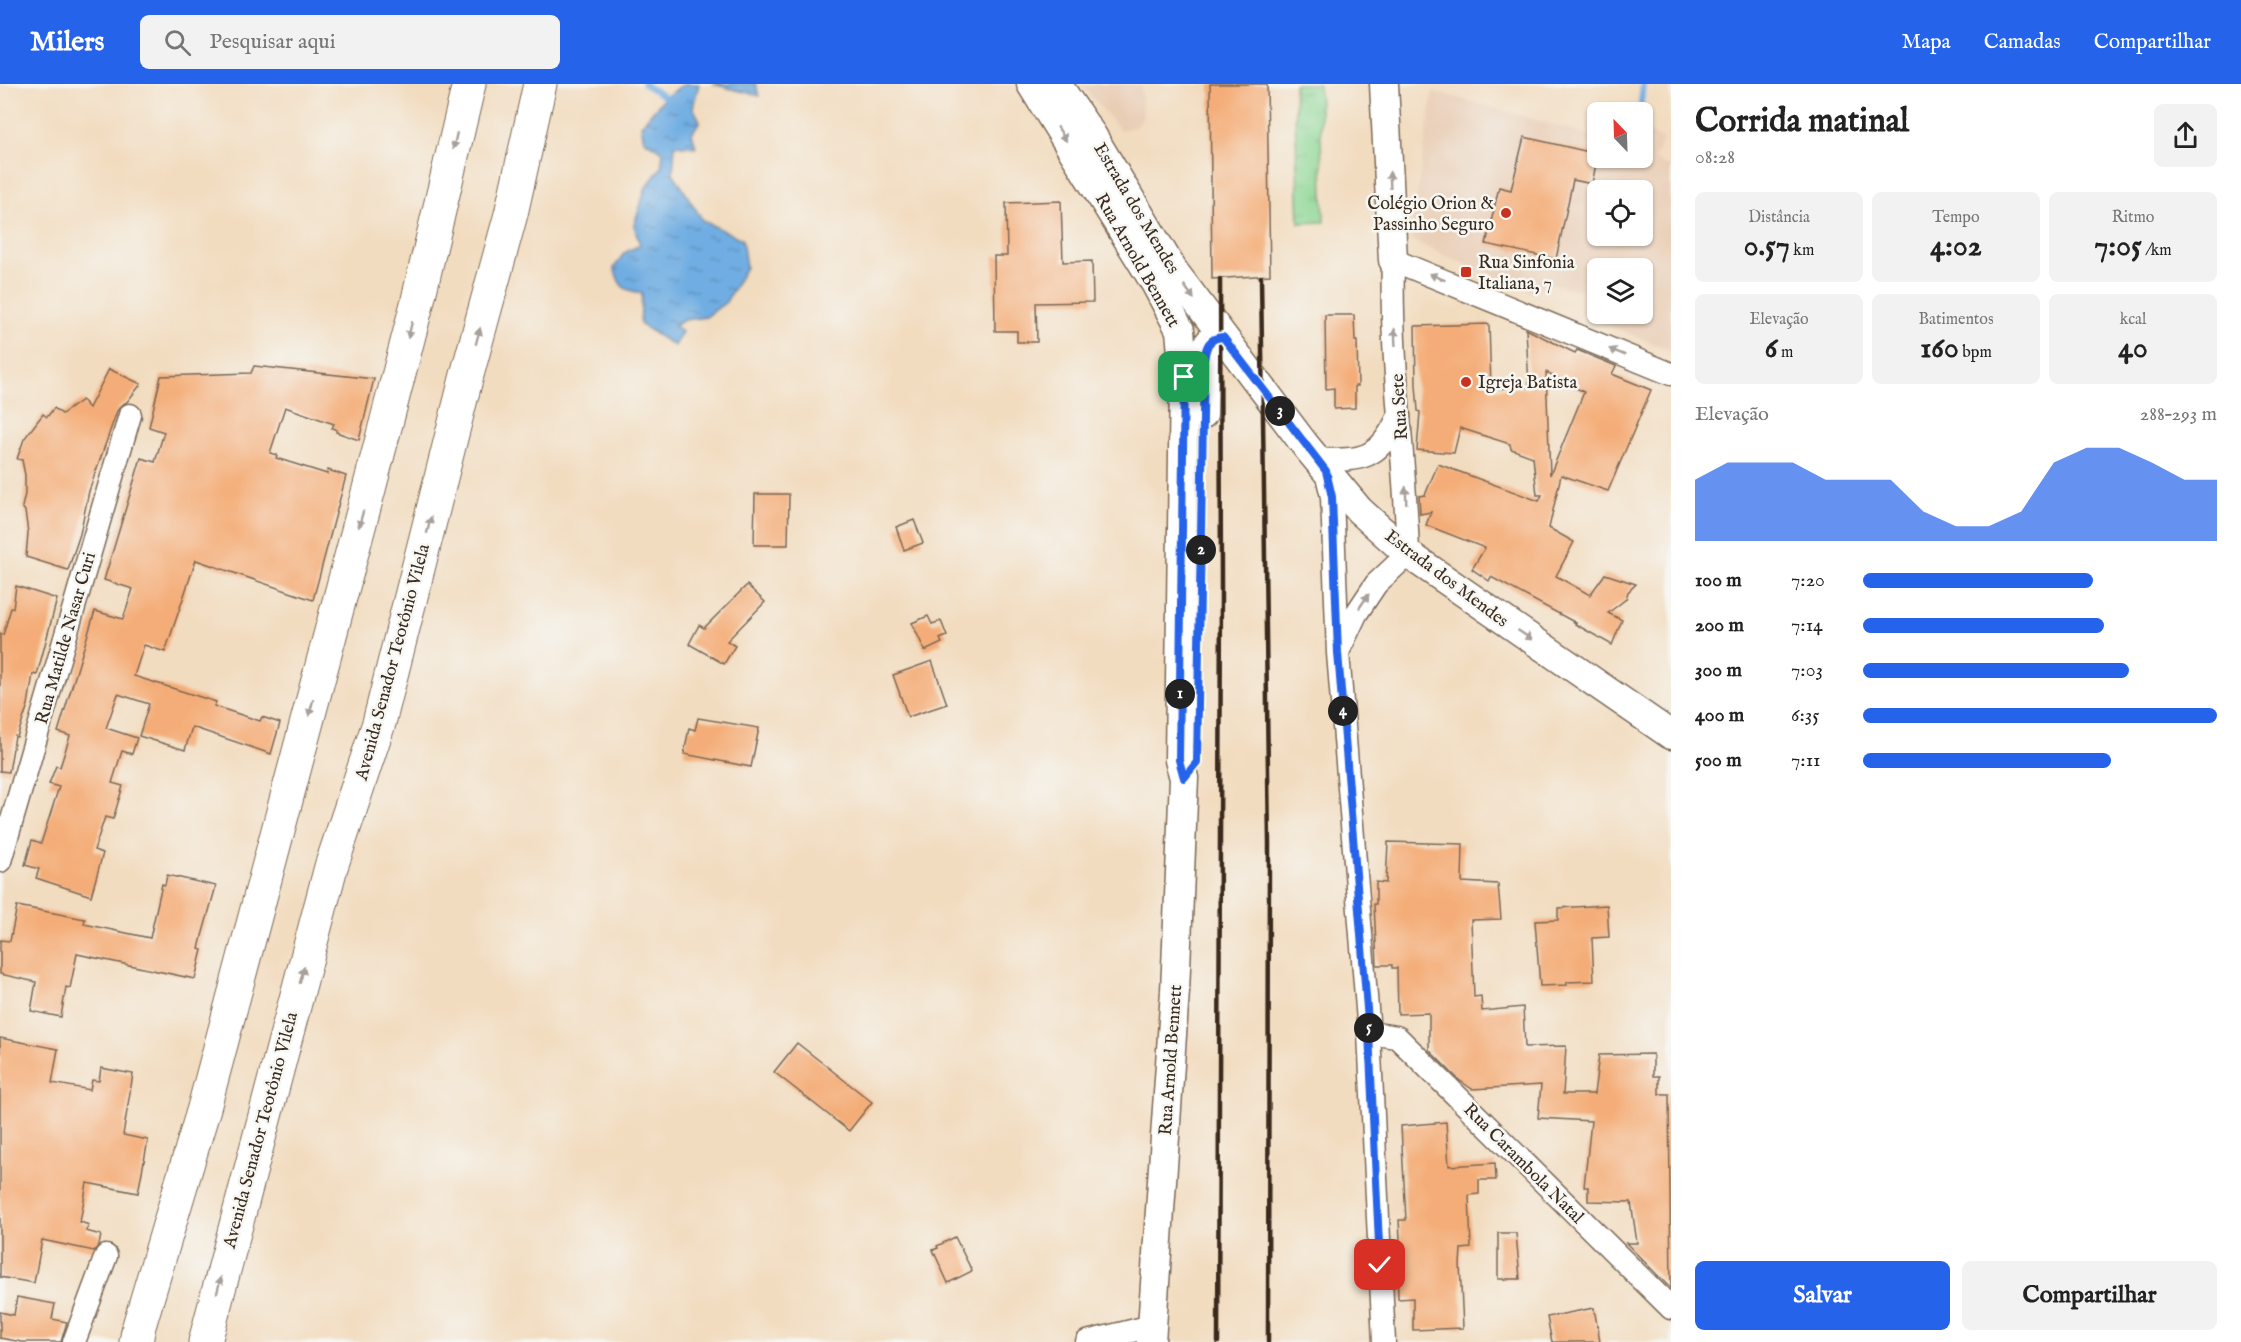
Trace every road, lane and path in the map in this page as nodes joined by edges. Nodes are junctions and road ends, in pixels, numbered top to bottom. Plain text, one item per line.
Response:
1 (470, 84) edge
2 (540, 84) edge
3 (1031, 84) edge
4 (1057, 84) edge
5 (1384, 84) edge
6 (1393, 260) junction
7 (1223, 337) junction
8 (1671, 374) edge
9 (130, 415) dead end
10 (1399, 417) junction
11 (1322, 465) junction
12 (1408, 554) junction
13 (1338, 653) junction
14 (1671, 735) edge
15 (1184, 778) junction
16 (0, 861) edge
17 (1369, 1033) junction
18 (106, 1257) dead end
19 (1671, 1308) edge
20 (1151, 1334) edge
21 (135, 1337) edge
22 (74, 1342) edge
23 (205, 1342) edge
24 (1087, 1342) edge
25 (1384, 1342) edge

1 -> 21 main road
23 -> 2 main road, Avenida Senador Teotônio Vilela
3 -> 15 street, Rua Arnold Bennett
4 -> 7 street, Estrada dos Mendes
6 -> 5 street
8 -> 6 street
10 -> 6 street, Rua Sete
7 - 11 street, Estrada dos Mendes
7 - 15 street, Rua Arnold Bennett
9 - 16 street, Rua Matilde Nasar Curi
10 - 11 street
12 -> 10 street, Rua Sete
11 - 12 street, Estrada dos Mendes
11 - 13 street
13 -> 12 street
12 -> 14 street, Estrada dos Mendes
13 - 17 street
15 - 20 street, Rua Arnold Bennett
17 - 19 street, Rua Carambola Natal
17 - 25 street
18 - 22 street
20 - 24 street

